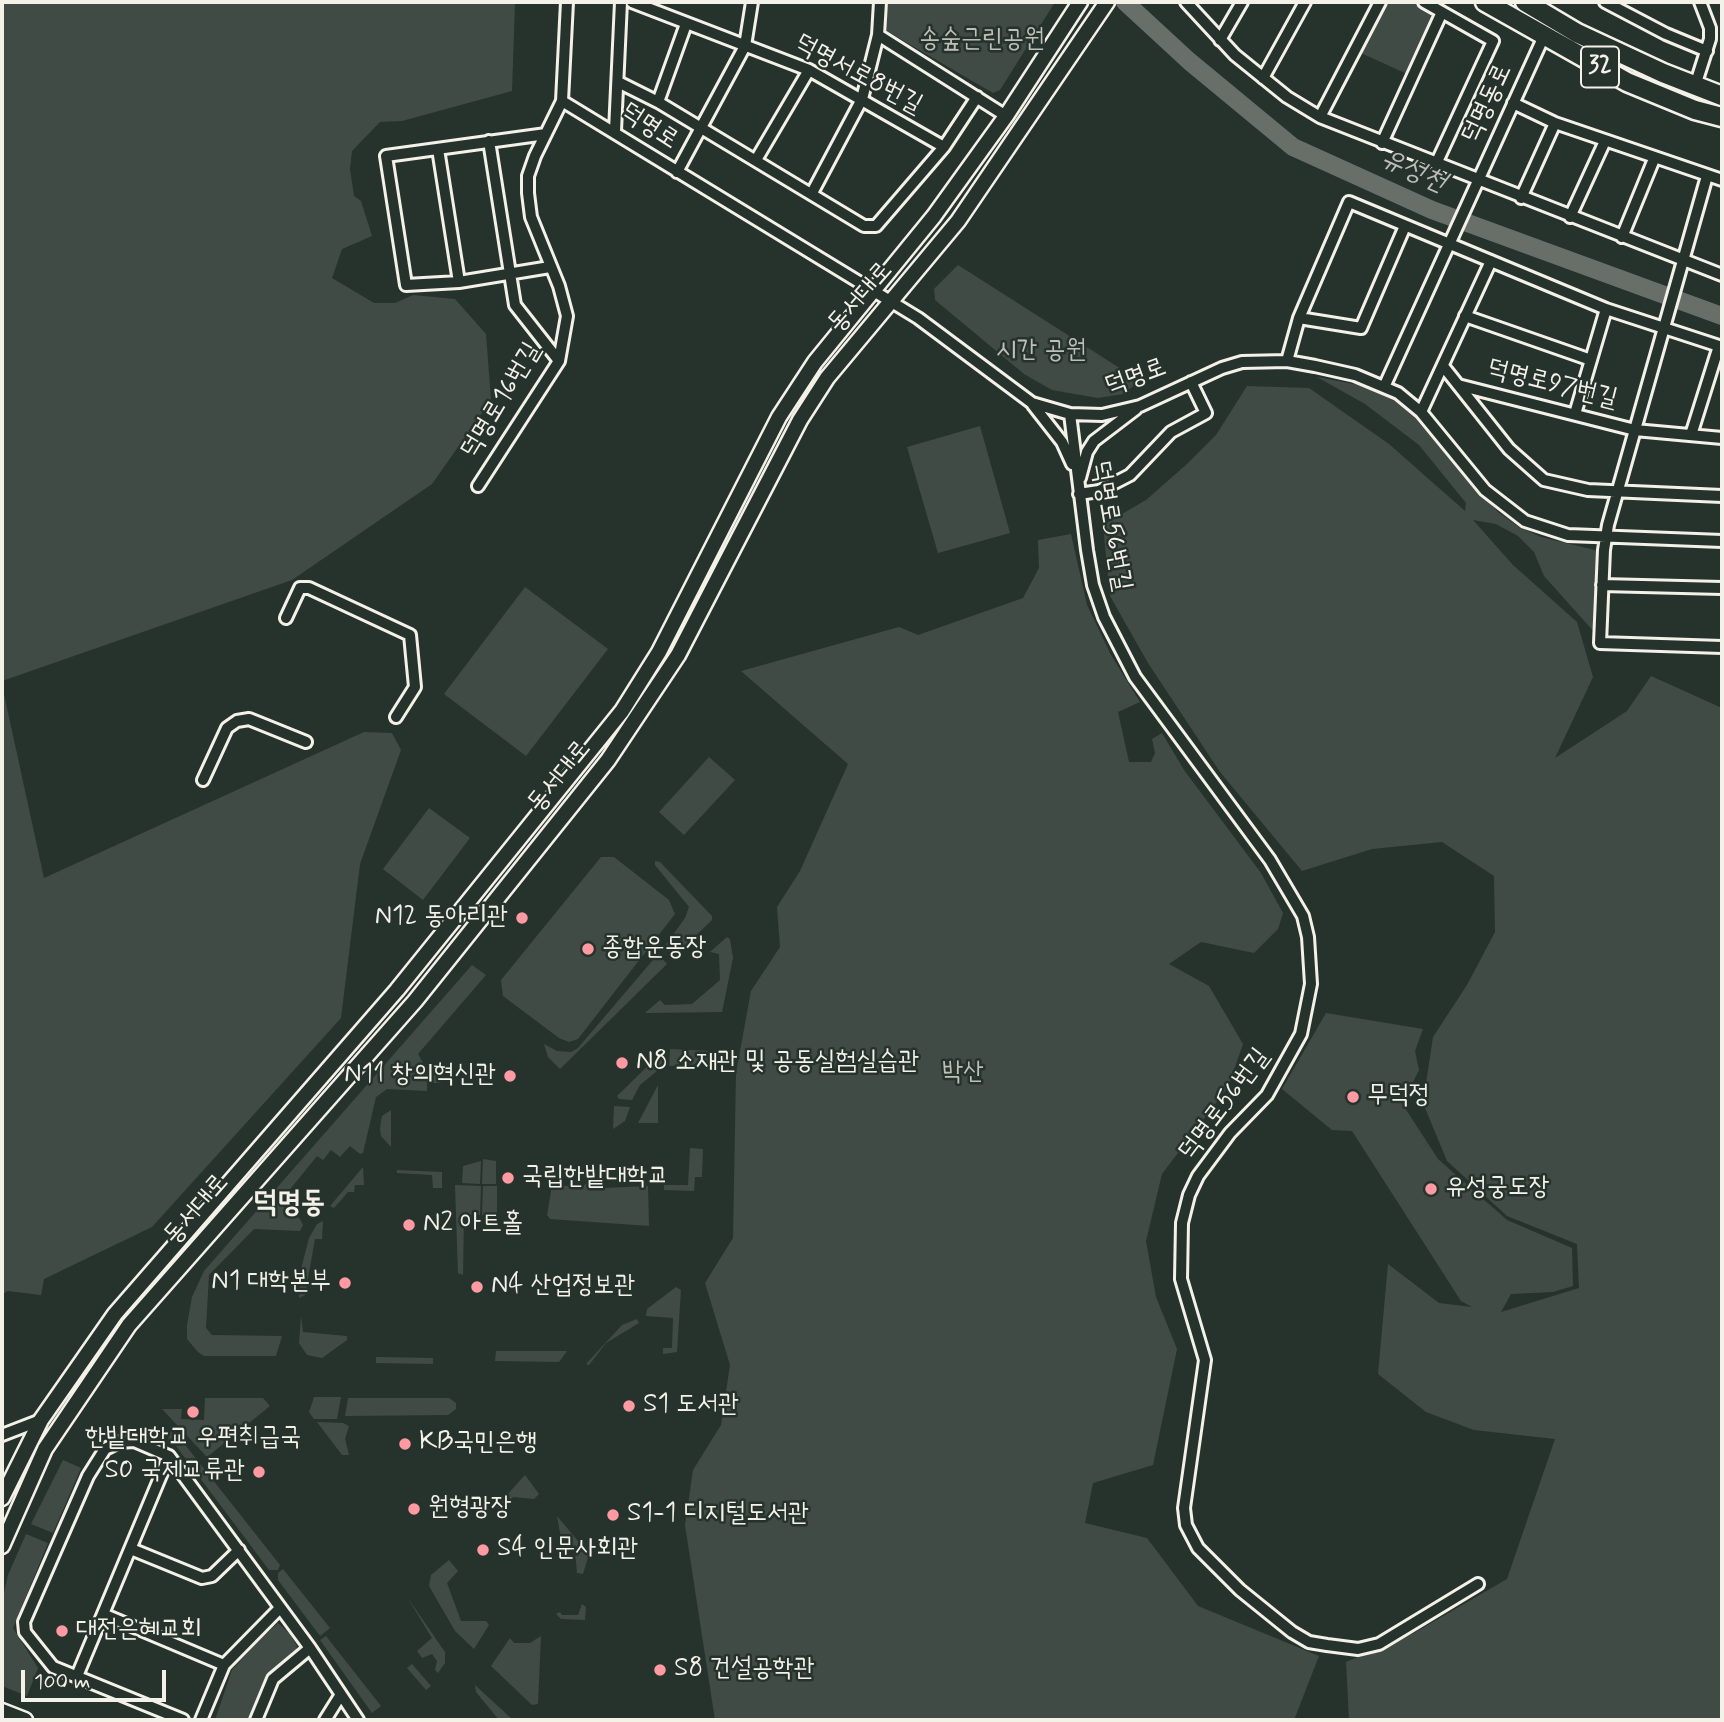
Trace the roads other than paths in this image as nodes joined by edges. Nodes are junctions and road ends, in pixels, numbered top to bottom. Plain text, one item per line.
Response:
1 (567, 2) edge
2 (621, 2) edge
3 (632, 2) edge
4 (752, 2) edge
5 (880, 2) edge
6 (1080, 2) edge
7 (1107, 2) edge
8 (1186, 2) edge
9 (1242, 2) edge
10 (1304, 2) edge
11 (1380, 2) edge
12 (1424, 2) edge
13 (1485, 2) edge
14 (1525, 2) edge
15 (1605, 2) edge
16 (1700, 2) edge
17 (1619, 5) edge
18 (1443, 12) junction
19 (686, 24) junction
20 (878, 35) junction
21 (1544, 36) junction
22 (1220, 40) junction
23 (745, 46) junction
24 (1707, 51) junction
25 (809, 70) junction
26 (1263, 78) junction
27 (618, 82) junction
28 (1695, 86) junction
29 (1722, 96) edge
30 (977, 97) junction
31 (862, 99) junction
32 (562, 101) junction
33 (658, 102) junction
34 (1513, 103) junction
35 (1006, 116) junction
36 (1320, 117) junction
37 (1722, 117) edge
38 (1555, 123) junction
39 (702, 128) junction
40 (615, 131) junction
41 (546, 134) junction
42 (1605, 141) junction
43 (489, 142) junction
44 (1382, 143) junction
45 (944, 146) junction
46 (438, 149) junction
47 (1654, 159) junction
48 (756, 160) junction
49 (1436, 164) junction
50 (677, 172) junction
51 (1707, 176) junction
52 (1722, 180) edge
53 (1475, 185) junction
54 (811, 193) junction
55 (1521, 198) junction
56 (1570, 217) junction
57 (1405, 226) junction
58 (1622, 237) junction
59 (1450, 241) junction
60 (1490, 261) junction
61 (1681, 261) junction
62 (550, 267) junction
63 (508, 274) junction
64 (1722, 275) edge
65 (459, 282) junction
66 (872, 291) junction
67 (890, 302) junction
68 (1606, 309) junction
69 (1465, 316) junction
70 (1299, 318) junction
71 (1664, 324) junction
72 (1721, 347) edge
73 (1591, 360) junction
74 (559, 361) junction
75 (1287, 361) junction
76 (1443, 366) junction
77 (1191, 382) junction
78 (1385, 385) junction
79 (1458, 385) junction
80 (1032, 403) junction
81 (1140, 406) junction
82 (1421, 412) junction
83 (1070, 414) junction
84 (1575, 414) junction
85 (1634, 430) junction
86 (1691, 435) junction
87 (1722, 438) edge
88 (478, 486) dead end
89 (1079, 491) junction
90 (1617, 491) junction
91 (1722, 496) edge
92 (1605, 538) junction
93 (1722, 541) edge
94 (1602, 584) junction
95 (1722, 588) edge
96 (286, 618) dead end
97 (1722, 647) edge
98 (396, 717) dead end
99 (306, 742) dead end
100 (203, 780) dead end
101 (41, 1420) junction
102 (2, 1435) edge
103 (169, 1456) junction
104 (2, 1498) edge
105 (2, 1546) edge
106 (131, 1549) junction
107 (239, 1550) junction
108 (1478, 1584) dead end
109 (280, 1608) junction
110 (103, 1614) junction
111 (310, 1648) junction
112 (224, 1665) junction
113 (78, 1676) junction
114 (340, 1696) junction
115 (2, 1710) edge
116 (25, 1720) edge
117 (183, 1720) edge
118 (201, 1720) edge
119 (256, 1720) edge
120 (325, 1720) edge
121 (358, 1720) edge

1 - 32 street
2 - 27 street
3 - 19 street, 덕명서로8번길
4 - 23 street
5 - 20 street
6 - 35 street, 동서대로
7 - 67 street, 동서대로
8 - 22 street
9 - 22 street
10 - 26 street
11 - 36 street
12 - 18 street
13 - 21 main road, 32
14 - 28 main road, 32
15 - 17 street
16 - 24 street
17 - 24 street
18 - 44 street
18 - 49 street
19 - 23 street, 덕명서로8번길
19 - 33 street
20 - 30 street
20 - 31 street
21 - 34 street, 덕명동로
21 - 37 main road, 32
22 - 26 street
23 - 25 street, 덕명서로8번길
23 - 39 street
24 - 28 street
25 - 31 street, 덕명서로8번길
25 - 48 street
26 - 36 street
27 - 33 street
27 - 40 street
28 - 29 main road, 32
30 - 35 street
30 - 45 street
31 - 45 street, 덕명서로8번길
31 - 54 street
32 - 40 street, 덕명로
32 - 41 street, 덕명로16번길
33 - 39 street
34 - 38 street
34 - 53 street, 덕명동로
35 - 66 street, 동서대로
36 - 44 street
38 - 42 street
38 - 55 street
39 - 48 street
39 - 50 street
40 - 50 street, 덕명로
41 - 43 street
41 - 62 street, 덕명로16번길
42 - 47 street
42 - 56 street
43 - 46 street
43 - 63 street
44 - 49 street
45 - 54 street
46 - 65 street
46 - 65 street
47 - 51 street
47 - 58 street
48 - 54 street
49 - 53 street
50 - 66 street, 덕명로
51 - 52 street
51 - 61 street
53 - 55 street
53 - 59 street, 덕명동로
55 - 56 street
56 - 58 street
57 - 59 street
57 - 70 street
57 - 70 street
58 - 61 street
59 - 60 street
59 - 78 street
60 - 68 street
60 - 69 street
61 - 64 street
61 - 71 street, 덕명로97번길
62 - 63 street
62 - 74 street, 덕명로16번길
63 - 65 street
63 - 74 street
66 - 67 street, 덕명로
66 - 101 street, 동서대로
67 - 80 street, 덕명로
67 - 105 street, 동서대로
68 - 71 street
68 - 73 street
69 - 73 street
69 - 76 street
70 - 75 street
71 - 72 street
71 - 85 street, 덕명로97번길
72 - 86 street
73 - 84 street
74 - 88 street, 덕명로16번길
75 - 77 street, 덕명로
75 - 78 street, 덕명로
76 - 79 street, 덕명로97번길
76 - 82 street
77 - 81 street, 덕명로
77 - 89 street
78 - 82 street, 덕명로
79 - 84 street, 덕명로97번길
79 - 90 street, 덕명로97번길
80 - 83 street, 덕명로
80 - 89 street
81 - 83 street, 덕명로
81 - 89 street
82 - 92 street, 덕명로
83 - 89 street, 덕명로56번길
84 - 85 street, 덕명로97번길
85 - 86 street, 덕명로97번길
85 - 90 street, 덕명로97번길
86 - 87 street, 덕명로97번길
89 - 108 street, 덕명로56번길
90 - 91 street, 덕명로97번길
90 - 92 street, 덕명로97번길
92 - 93 street, 덕명로
92 - 94 street, 덕명로97번길
94 - 95 street
94 - 97 street, 덕명로97번길
96 - 98 street
99 - 100 street
101 - 102 street
101 - 104 street, 동서대로
103 - 106 street
103 - 107 street
103 - 113 street
106 - 107 street
106 - 110 street
107 - 109 street
109 - 111 street
109 - 112 street
110 - 112 street
110 - 113 street
111 - 114 street
111 - 119 street
112 - 118 street
113 - 117 street
114 - 120 street
114 - 121 street
115 - 116 street

